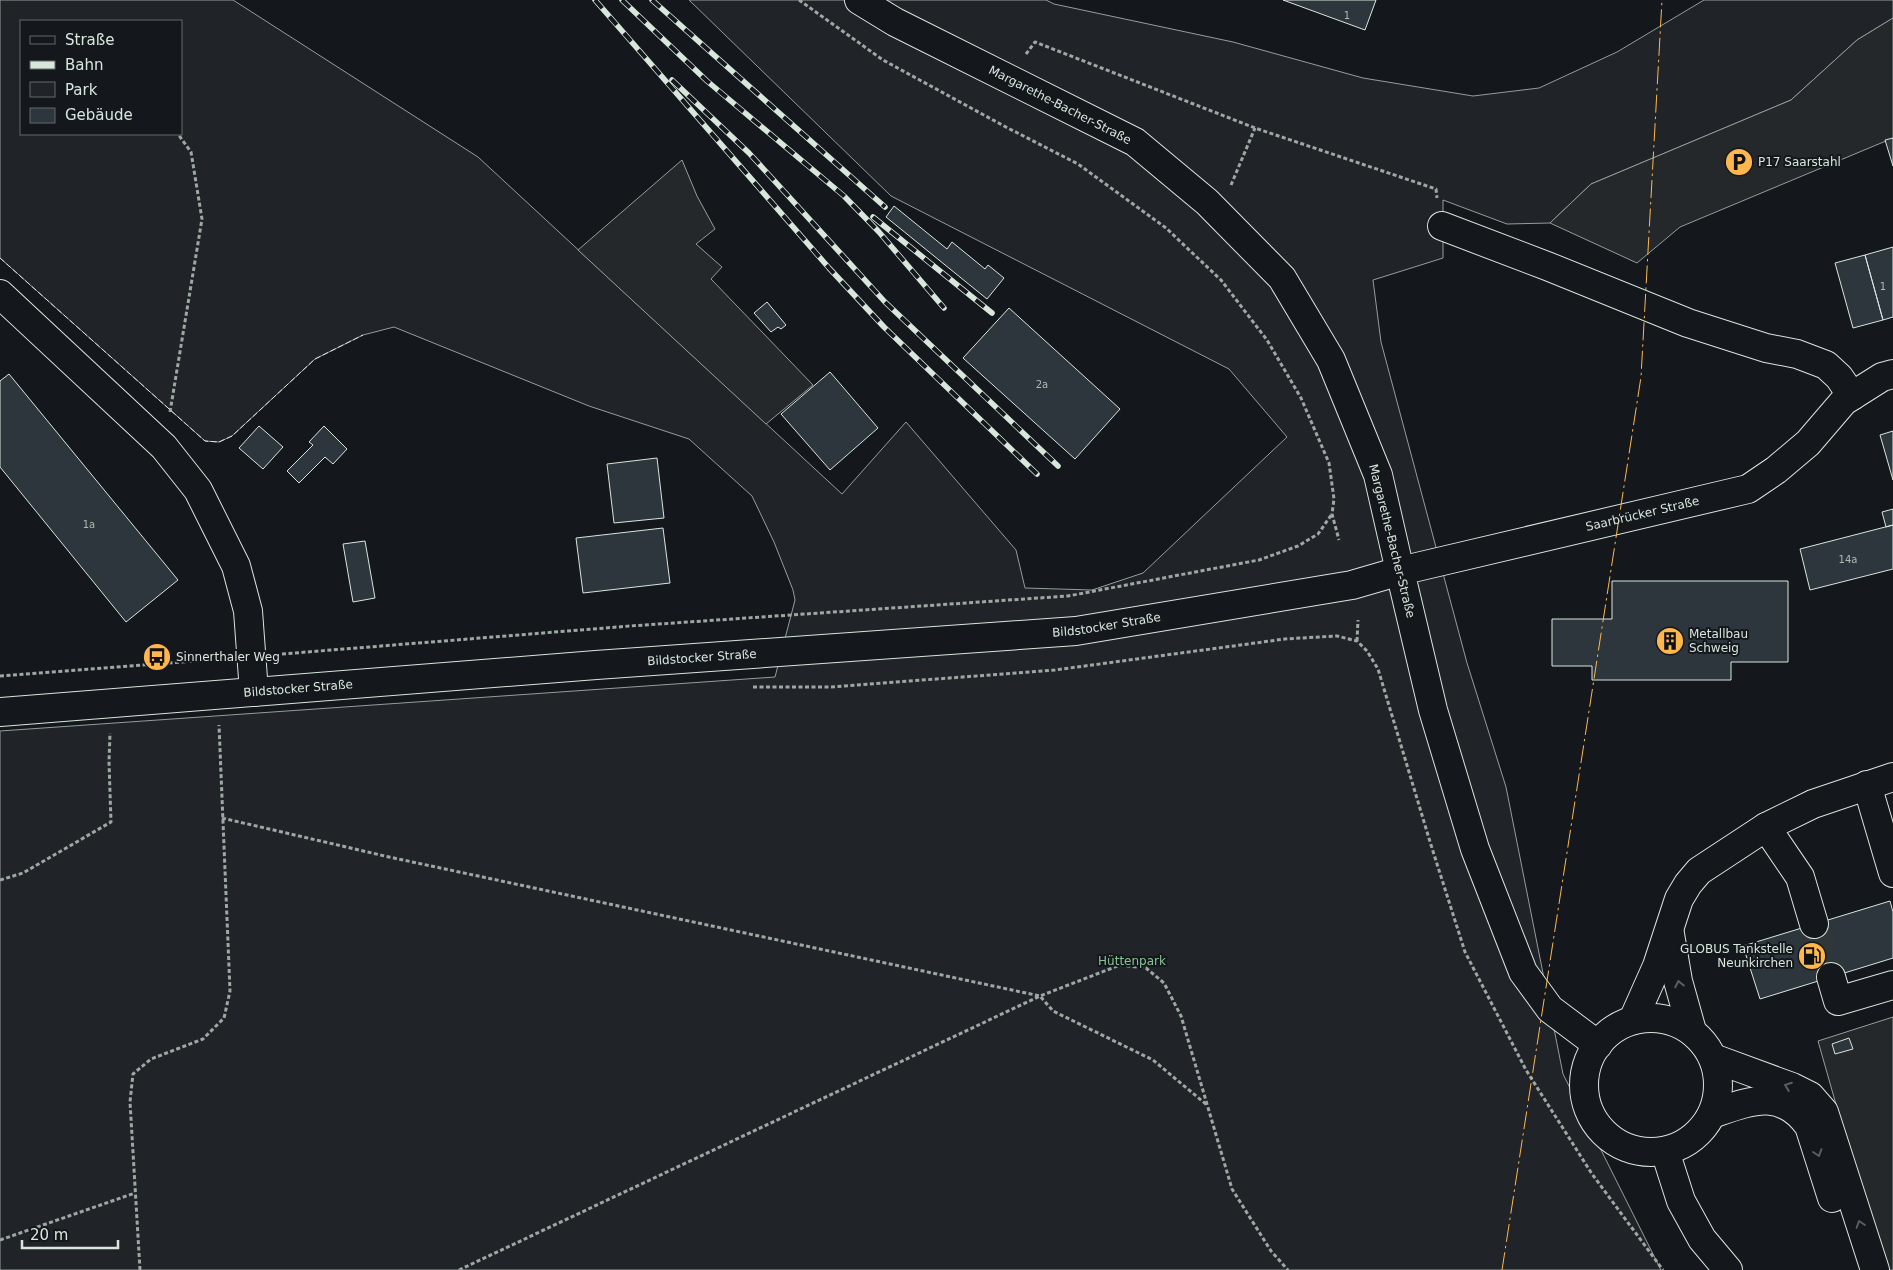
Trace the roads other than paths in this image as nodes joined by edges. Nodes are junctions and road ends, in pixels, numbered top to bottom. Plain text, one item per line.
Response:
1 (859, 0) edge
2 (1442, 226) road end
3 (0, 294) edge
4 (1893, 374) edge
5 (1852, 396) junction
6 (1400, 571) junction
7 (254, 692) junction
8 (0, 712) edge
9 (1893, 777) edge
10 (1867, 785) junction
11 (1766, 827) junction
12 (1893, 873) edge
13 (1814, 924) tunnel mouth
14 (1670, 930) junction
15 (1830, 977) tunnel mouth
16 (1893, 985) edge
17 (1633, 1020) junction
18 (1692, 1031) junction
19 (1598, 1045) junction
20 (1713, 1058) junction
21 (1712, 1114) junction
22 (1665, 1151) junction
23 (1728, 1270) edge
24 (1856, 1270) edge
25 (1875, 1270) edge

1 - 6 street, Margarethe-Bacher-Straße
2 - 5 street
3 - 7 street
4 - 5 street, Saarbrücker Straße
5 - 6 street, Saarbrücker Straße
6 - 7 street, Bildstocker Straße
6 - 19 street, Margarethe-Bacher-Straße
7 - 8 street, Bildstocker Straße
9 - 10 street
10 - 11 street
10 - 12 street
11 - 13 street
11 - 14 street
14 - 17 street
18 -> 14 street
15 - 16 street
17 - 18 street
17 - 19 street
18 - 20 street
19 - 22 street
20 - 21 street
25 -> 20 street
21 - 22 street
21 -> 24 street
22 - 23 street

